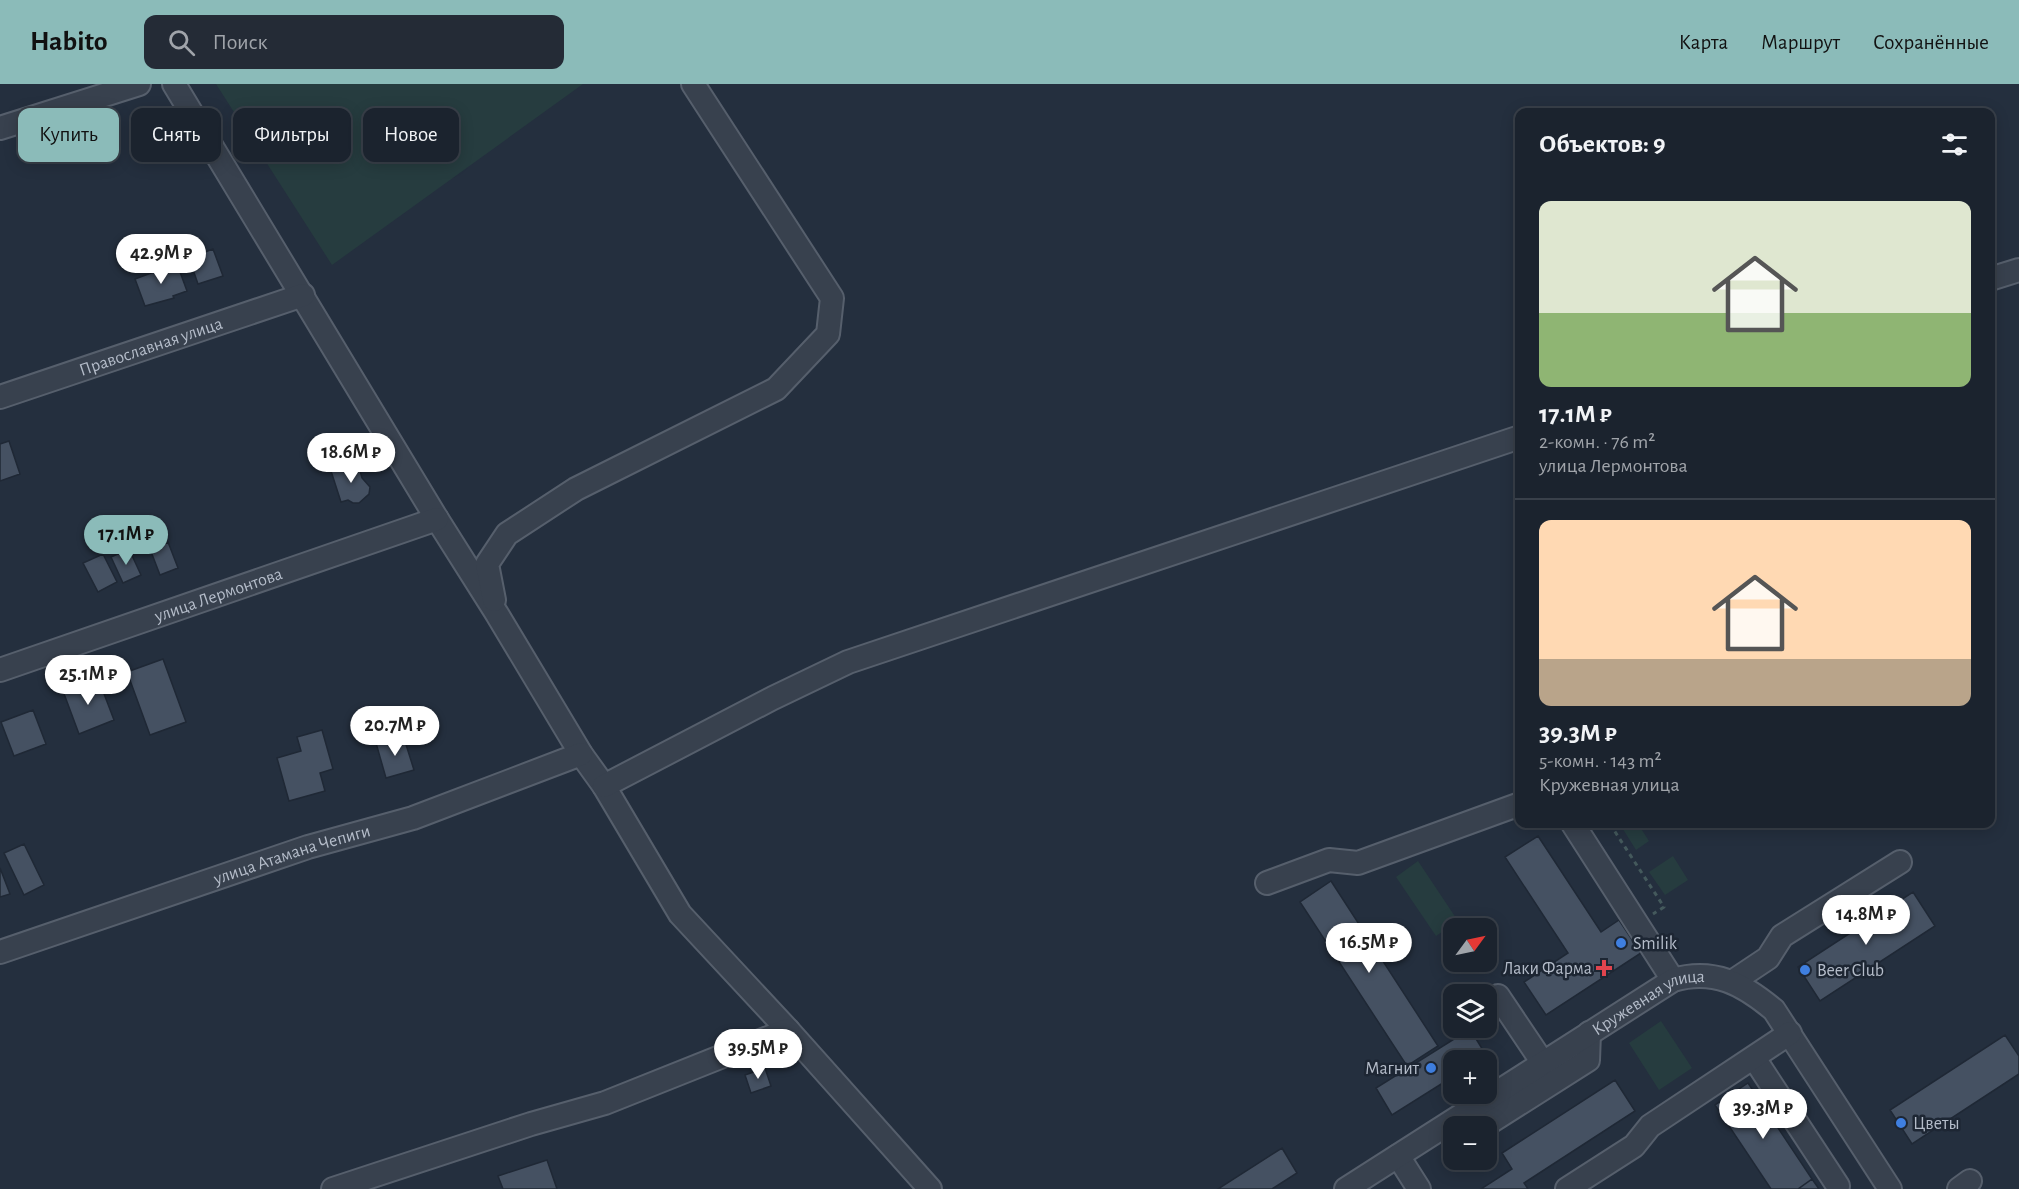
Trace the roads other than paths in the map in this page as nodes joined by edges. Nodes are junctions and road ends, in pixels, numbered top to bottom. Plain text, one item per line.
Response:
1 (139, 84) edge
2 (174, 84) edge
3 (693, 84) edge
4 (0, 128) edge
5 (2019, 270) edge
6 (1995, 277) edge
7 (303, 295) junction
8 (0, 397) edge
9 (1515, 439) edge
10 (437, 519) junction
11 (496, 614) junction
12 (0, 669) edge
13 (581, 754) junction
14 (604, 786) junction
15 (1515, 806) edge
16 (1576, 828) edge
17 (1900, 862) dead end
18 (1267, 883) dead end
19 (0, 952) edge
20 (1673, 980) junction
21 (1732, 982) junction
22 (1498, 996) dead end
23 (788, 1030) junction
24 (1589, 1033) junction
25 (1790, 1033) junction
26 (1754, 1058) junction
27 (1543, 1063) junction
28 (1471, 1116) edge
29 (1497, 1118) edge
30 (1443, 1137) edge
31 (1398, 1156) junction
32 (1838, 1186) dead end
33 (333, 1189) edge
34 (930, 1189) edge
35 (1346, 1189) edge
36 (1419, 1189) edge
37 (1567, 1189) edge
38 (1890, 1189) edge

1 - 4 street
2 - 7 street
3 - 11 street
5 - 6 street
7 - 8 street, Православная улица
7 - 10 street
9 - 14 street
10 - 11 street
10 - 12 street, улица Лермонтова
11 - 13 street
13 - 14 street
13 - 19 street, улица Атамана Чепиги
14 - 23 street
15 - 18 street
16 - 20 street
17 - 21 street
20 - 21 street, Кружевная улица
20 - 24 street, Кружевная улица
21 - 25 street, Кружевная улица
22 - 27 street
23 - 33 street
23 - 34 street
24 - 27 street, Кружевная улица
24 - 29 street
25 - 26 street
25 - 38 street, Кружевная улица
26 - 32 street
26 - 37 street
27 - 28 street, Кружевная улица
30 - 31 street, Кружевная улица
31 - 35 street, Кружевная улица
31 - 36 street

